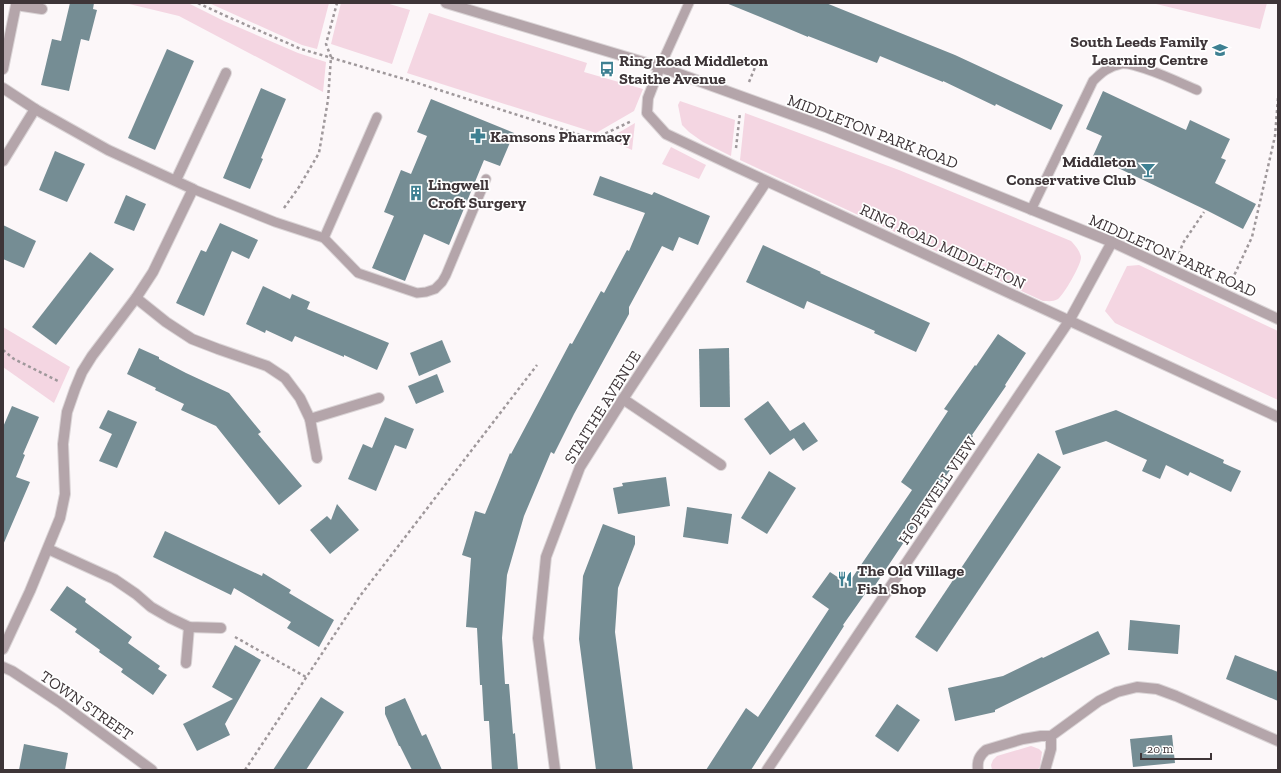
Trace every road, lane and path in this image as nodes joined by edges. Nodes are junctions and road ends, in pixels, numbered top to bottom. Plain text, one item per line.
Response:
1 (198, 3) edge
2 (337, 3) edge
3 (446, 3) edge
4 (690, 3) edge
5 (42, 9) dead end
6 (330, 57) junction
7 (660, 68) junction
8 (3, 69) edge
9 (226, 73) dead end
10 (3, 88) edge
11 (1197, 90) dead end
12 (742, 97) junction
13 (1278, 98) edge
14 (36, 109) junction
15 (647, 113) junction
16 (377, 117) dead end
17 (1277, 136) edge
18 (3, 161) edge
19 (734, 166) junction
20 (486, 179) dead end
21 (176, 180) junction
22 (766, 182) junction
23 (193, 188) junction
24 (1031, 210) junction
25 (1204, 212) dead end
26 (275, 222) junction
27 (324, 238) junction
28 (1112, 242) junction
29 (1172, 269) junction
30 (1226, 295) junction
31 (136, 298) junction
32 (1278, 319) edge
33 (1069, 321) junction
34 (3, 350) edge
35 (537, 365) dead end
36 (75, 389) junction
37 (379, 398) dead end
38 (623, 398) junction
39 (1278, 417) edge
40 (310, 419) junction
41 (317, 458) dead end
42 (721, 465) dead end
43 (48, 549) junction
44 (189, 627) junction
45 (221, 628) joint
46 (3, 649) edge
47 (186, 663) dead end
48 (3, 667) edge
49 (306, 677) junction
50 (1051, 736) junction
51 (1278, 741) edge
52 (152, 770) edge
53 (246, 770) edge
54 (555, 770) edge
55 (767, 770) edge
56 (978, 770) edge
57 (1045, 770) edge

1 - 6 path
2 - 6 path
3 - 7 street, MIDDLETON PARK ROAD
4 - 7 lane
5 - 8 street
6 - 15 path
6 - 26 path
7 - 12 street, MIDDLETON PARK ROAD
7 - 15 street
9 - 21 street
10 - 14 street
11 - 24 lane
12 - 19 path
12 - 24 street, MIDDLETON PARK ROAD
13 - 17 path
14 - 18 street
14 - 21 street
15 - 19 street, RING ROAD MIDDLETON
16 - 27 lane
17 - 30 path
19 - 22 street, RING ROAD MIDDLETON
20 - 27 lane
21 - 23 street
22 - 33 street, RING ROAD MIDDLETON
22 - 38 street, STAITHE AVENUE
23 - 26 lane
23 - 31 street
24 - 28 street, MIDDLETON PARK ROAD
25 - 29 path
26 - 27 lane
28 - 29 street, MIDDLETON PARK ROAD
28 - 33 street, HOPEWELL VIEW
29 - 30 street, MIDDLETON PARK ROAD
30 - 32 street, MIDDLETON PARK ROAD
31 - 36 street
31 - 40 street
33 - 39 street, RING ROAD MIDDLETON
33 - 55 street, HOPEWELL VIEW
34 - 36 path
35 - 49 path
36 - 43 street
37 - 40 street
38 - 42 street
38 - 54 street, STAITHE AVENUE
40 - 41 street
43 - 44 street
43 - 46 street
44 - 45 street
44 - 47 street
45 - 49 path
48 - 52 street, TOWN STREET
49 - 53 path
50 - 51 street
50 - 56 street
50 - 57 street

